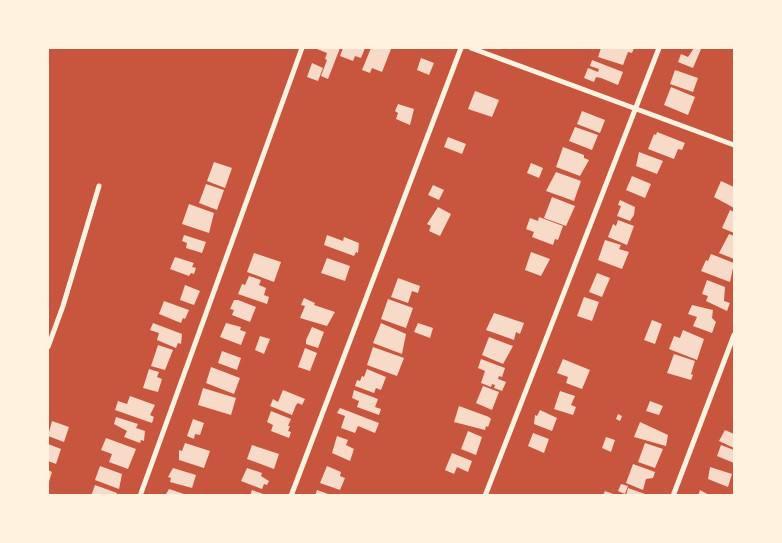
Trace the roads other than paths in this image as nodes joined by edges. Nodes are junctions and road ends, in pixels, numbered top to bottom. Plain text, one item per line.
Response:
1 (302, 48) edge
2 (461, 48) edge
3 (471, 48) edge
4 (659, 48) edge
5 (635, 108) junction
6 (734, 145) edge
7 (99, 186) dead end
8 (734, 335) edge
9 (48, 347) edge
10 (140, 496) edge
11 (291, 496) edge
12 (485, 496) edge
13 (673, 496) edge

1 - 10 street
2 - 11 street
3 - 5 street
4 - 5 street
5 - 6 street
5 - 12 street
7 - 9 street
8 - 13 street

